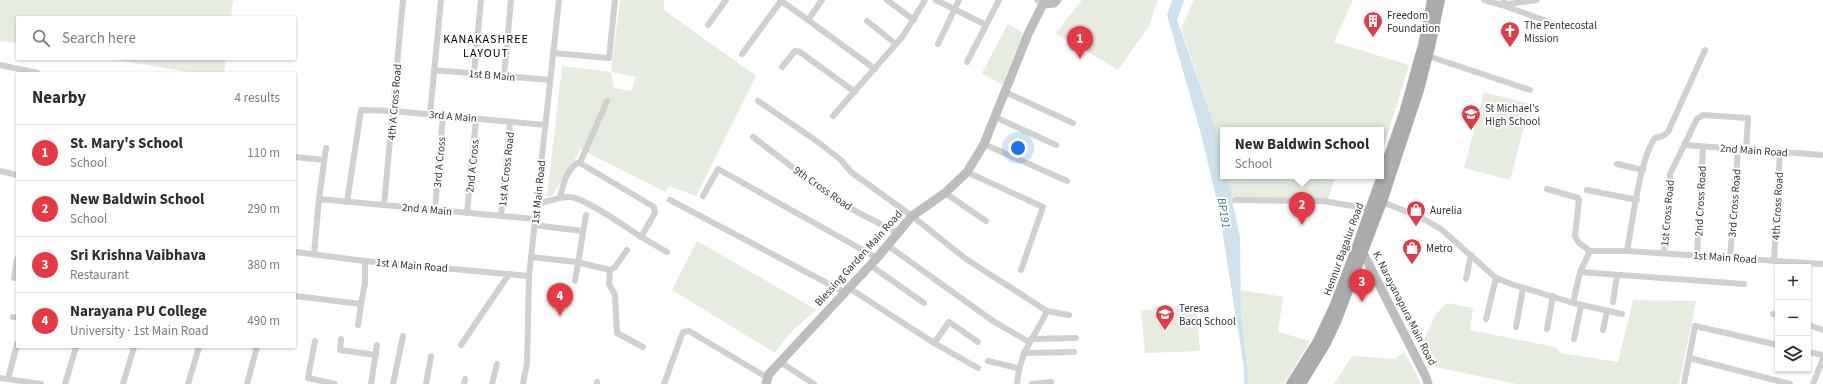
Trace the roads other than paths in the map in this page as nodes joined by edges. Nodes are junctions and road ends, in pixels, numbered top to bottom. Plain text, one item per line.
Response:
1 (403, 0) edge
2 (441, 0) edge
3 (481, 0) edge
4 (511, 0) edge
5 (559, 0) edge
6 (615, 0) edge
7 (726, 0) edge
8 (780, 0) edge
9 (822, 0) edge
10 (887, 0) edge
11 (925, 0) edge
12 (936, 0) edge
13 (959, 0) edge
14 (999, 0) edge
15 (1058, 0) edge
16 (1432, 0) edge
17 (1440, 0) edge
18 (1484, 0) edge
19 (1537, 0) edge
20 (1043, 1) edge
21 (1503, 2) edge
22 (955, 9) junction
23 (808, 20) junction
24 (914, 20) junction
25 (867, 21) dead end
26 (1549, 22) dead end
27 (708, 25) dead end
28 (986, 25) junction
29 (896, 44) junction
30 (938, 44) dead end
31 (1705, 50) dead end
32 (553, 53) junction
33 (742, 54) dead end
34 (1428, 56) junction
35 (967, 62) dead end
36 (0, 65) edge
37 (782, 67) dead end
38 (875, 69) junction
39 (434, 70) junction
40 (33, 72) edge
41 (474, 73) junction
42 (504, 76) junction
43 (550, 80) junction
44 (1530, 90) dead end
45 (855, 92) junction
46 (1006, 92) junction
47 (607, 101) dead end
48 (758, 101) dead end
49 (393, 110) junction
50 (430, 114) junction
51 (442, 115) junction
52 (833, 116) dead end
53 (995, 117) junction
54 (476, 118) junction
55 (510, 122) junction
56 (1073, 123) dead end
57 (545, 125) junction
58 (752, 137) dead end
59 (984, 144) junction
60 (1056, 144) dead end
61 (1684, 145) junction
62 (1703, 147) junction
63 (326, 148) dead end
64 (1738, 149) junction
65 (1746, 150) junction
66 (1780, 152) junction
67 (1823, 155) edge
68 (296, 157) edge
69 (324, 160) junction
70 (580, 163) junction
71 (1617, 164) dead end
72 (1643, 170) junction
73 (0, 171) edge
74 (1384, 171) edge
75 (967, 172) junction
76 (16, 175) edge
77 (1381, 179) edge
78 (1067, 182) dead end
79 (1547, 189) dead end
80 (1587, 190) dead end
81 (945, 193) junction
82 (703, 196) dead end
83 (560, 198) junction
84 (319, 199) junction
85 (670, 200) dead end
86 (1234, 200) dead end
87 (1637, 200) junction
88 (347, 202) junction
89 (1382, 202) junction
90 (537, 203) junction
91 (384, 205) junction
92 (1371, 209) junction
93 (435, 210) junction
94 (467, 213) junction
95 (586, 215) dead end
96 (501, 216) junction
97 (912, 216) junction
98 (986, 221) dead end
99 (535, 222) junction
100 (582, 231) junction
101 (898, 232) junction
102 (641, 236) junction
103 (887, 245) junction
104 (1361, 248) junction
105 (627, 250) dead end
106 (1590, 251) junction
107 (1627, 251) junction
108 (296, 252) edge
109 (667, 252) dead end
110 (1664, 253) junction
111 (314, 254) junction
112 (1471, 255) junction
113 (1697, 255) junction
114 (531, 257) junction
115 (876, 258) junction
116 (1730, 258) junction
117 (365, 261) junction
118 (1774, 261) junction
119 (577, 262) junction
120 (1823, 264) edge
121 (16, 265) edge
122 (870, 265) junction
123 (610, 270) junction
124 (1021, 270) dead end
125 (1580, 272) junction
126 (509, 274) junction
127 (529, 276) junction
128 (1617, 276) junction
129 (14, 278) dead end
130 (1496, 278) junction
131 (1466, 280) dead end
132 (575, 281) dead end
133 (1744, 284) dead end
134 (1523, 288) junction
135 (846, 290) junction
136 (296, 296) edge
137 (1553, 296) junction
138 (1613, 302) dead end
139 (924, 303) dead end
140 (1573, 303) junction
141 (361, 304) junction
142 (1581, 306) junction
143 (1046, 311) junction
144 (1607, 311) junction
145 (1622, 314) dead end
146 (1069, 315) dead end
147 (1486, 319) dead end
148 (358, 325) dead end
149 (1811, 326) edge
150 (1516, 327) dead end
151 (1547, 329) dead end
152 (1603, 330) dead end
153 (1823, 330) edge
154 (403, 336) dead end
155 (1076, 338) dead end
156 (341, 339) dead end
157 (1574, 339) dead end
158 (1030, 340) junction
159 (315, 341) dead end
160 (978, 342) dead end
161 (934, 344) junction
162 (1775, 344) edge
163 (377, 345) dead end
164 (461, 345) dead end
165 (643, 347) dead end
166 (16, 348) edge
167 (76, 348) edge
168 (134, 348) edge
169 (199, 348) edge
170 (257, 348) edge
171 (1024, 352) junction
172 (1074, 352) dead end
173 (1811, 353) edge
174 (376, 355) junction
175 (431, 356) dead end
176 (1823, 357) edge
177 (1689, 358) junction
178 (988, 361) dead end
179 (780, 362) junction
180 (497, 364) dead end
181 (978, 368) dead end
182 (1018, 368) junction
183 (0, 378) edge
184 (8, 379) junction
185 (307, 381) edge
186 (767, 381) edge
187 (1052, 382) dead end
188 (41, 384) edge
189 (65, 384) edge
190 (123, 384) edge
191 (188, 384) edge
192 (247, 384) edge
193 (335, 384) edge
194 (371, 384) edge
195 (393, 384) edge
196 (426, 384) edge
197 (492, 384) edge
198 (523, 384) edge
199 (664, 384) edge
200 (814, 384) edge
201 (1017, 384) edge
202 (1032, 384) edge
203 (1291, 384) edge
204 (1302, 384) edge
205 (1428, 384) edge
206 (1684, 384) edge
207 (1790, 384) edge
208 (1813, 384) edge

1 - 49 street, 4th A Cross Road
2 - 39 street
3 - 41 street
4 - 42 street
5 - 32 street, 1st Main Road
6 - 32 street
7 - 27 street
8 - 23 street
8 - 33 street
9 - 23 street
10 - 24 street
11 - 24 street
12 - 22 street
13 - 22 street
14 - 28 street
15 - 20 main road, Blessing Garden Main Road
16 - 74 main road, Hennur Bagalur Road
17 - 34 main road, Hennur Bagalur Road
18 - 21 street
19 - 21 street
20 - 46 main road, Blessing Garden Main Road
21 - 26 street
22 - 28 street
22 - 30 street
23 - 38 street
24 - 29 street
25 - 29 street
28 - 35 street
29 - 38 street
31 - 72 street
32 - 43 street, 1st Main Road
34 - 44 street
34 - 89 main road, Hennur Bagalur Road
36 - 40 street
37 - 45 street
38 - 45 street
39 - 41 street, 1st B Main
39 - 50 street
41 - 42 street, 1st B Main
42 - 43 street, 1st B Main
43 - 57 street, 1st Main Road
45 - 52 street
46 - 53 main road, Blessing Garden Main Road
46 - 56 street
47 - 70 street
48 - 97 street
49 - 50 street, 3rd A Main
49 - 88 street, 3rd A Main
49 - 91 street, 4th A Cross Road
50 - 51 street, 3rd A Main
51 - 54 street, 3rd A Main
51 - 93 street, 3rd A Cross
53 - 59 main road, Blessing Garden Main Road
53 - 60 street
54 - 55 street, 3rd A Main
54 - 94 street, 2nd A Cross
55 - 57 street, 3rd A Main
55 - 96 street, 1st A Cross Road
57 - 90 street, 1st Main Road
58 - 101 street, 9th Cross Road
59 - 75 main road, Blessing Garden Main Road
59 - 78 street
61 - 62 street, 2nd Main Road
61 - 65 street, 1st Cross Road
61 - 110 street, 1st Cross Road
62 - 64 street, 2nd Main Road
62 - 113 street, 2nd Cross Road
63 - 69 street
64 - 65 street, 2nd Main Road
64 - 116 street, 3rd Cross Road
65 - 66 street, 2nd Main Road
66 - 67 street, 2nd Main Road
66 - 118 street, 4th Cross Road
68 - 69 street
69 - 84 street
70 - 83 street
70 - 102 street
71 - 72 street
72 - 87 street
73 - 76 street
75 - 81 main road, Blessing Garden Main Road
75 - 124 street
77 - 92 main road, Hennur Bagalur Road
79 - 106 street
80 - 87 street
81 - 97 main road, Blessing Garden Main Road
81 - 98 street
82 - 115 street
83 - 90 street
83 - 102 street
84 - 88 street, 2nd A Main
84 - 111 street
85 - 135 street
86 - 92 street
87 - 107 street
88 - 91 street, 2nd A Main
89 - 104 main road, Hennur Bagalur Road
89 - 112 street
90 - 99 street, 1st Main Road
91 - 93 street, 2nd A Main
92 - 104 main road, Hennur Bagalur Road
93 - 94 street, 2nd A Main
94 - 96 street, 2nd A Main
95 - 100 street
96 - 99 street, 2nd A Main
97 - 101 main road, Blessing Garden Main Road
97 - 143 street
99 - 100 street, 2nd A Main
99 - 114 street, 1st Main Road
100 - 119 street
101 - 103 main road, Blessing Garden Main Road
102 - 109 street
103 - 115 main road, Blessing Garden Main Road
103 - 158 street
104 - 203 main road, Hennur Bagalur Road
104 - 204 main road, Hennur Bagalur Road
104 - 205 main road, K. Narayanapura Main Road
105 - 123 street
106 - 107 street, 1st Main Road
106 - 125 street
107 - 110 street, 1st Main Road
108 - 111 street, 1st A Main Road
110 - 113 street, 1st Main Road
111 - 117 street, 1st A Main Road
112 - 130 street
112 - 131 street
113 - 116 street, 1st Main Road
114 - 119 street
114 - 127 street, 1st Main Road
115 - 122 main road, Blessing Garden Main Road
116 - 118 street, 1st Main Road
117 - 126 street, 1st A Main Road
117 - 141 street
118 - 120 street, 1st Main Road
119 - 123 street
119 - 132 street
121 - 129 street
122 - 135 main road, Blessing Garden Main Road
122 - 139 street
123 - 165 street
125 - 128 street
125 - 140 street
126 - 127 street, 1st A Main Road
126 - 164 street
127 - 198 street, 1st Main Road
128 - 133 street
128 - 138 street
130 - 134 street
130 - 147 street
134 - 137 street
134 - 150 street
135 - 161 street
135 - 179 main road, Blessing Garden Main Road
136 - 141 street
137 - 140 street
137 - 151 street
140 - 142 street
141 - 148 street
142 - 144 street
142 - 157 street
143 - 146 street
143 - 158 street
144 - 145 street
144 - 152 street
149 - 153 street
154 - 195 street
155 - 158 street
156 - 174 street
158 - 171 street
159 - 185 street
160 - 161 street
161 - 181 street
162 - 177 street
163 - 174 street
166 - 184 street
167 - 189 street
168 - 190 street
169 - 191 street
170 - 192 street
171 - 172 street
171 - 182 street
173 - 176 street
174 - 194 street
175 - 196 street
176 - 208 street
177 - 206 street
177 - 207 street
178 - 182 street
179 - 186 main road, Blessing Garden Main Road
179 - 200 street
180 - 197 street
182 - 201 street
183 - 184 street
184 - 188 street
185 - 193 street
186 - 199 street
187 - 202 street

